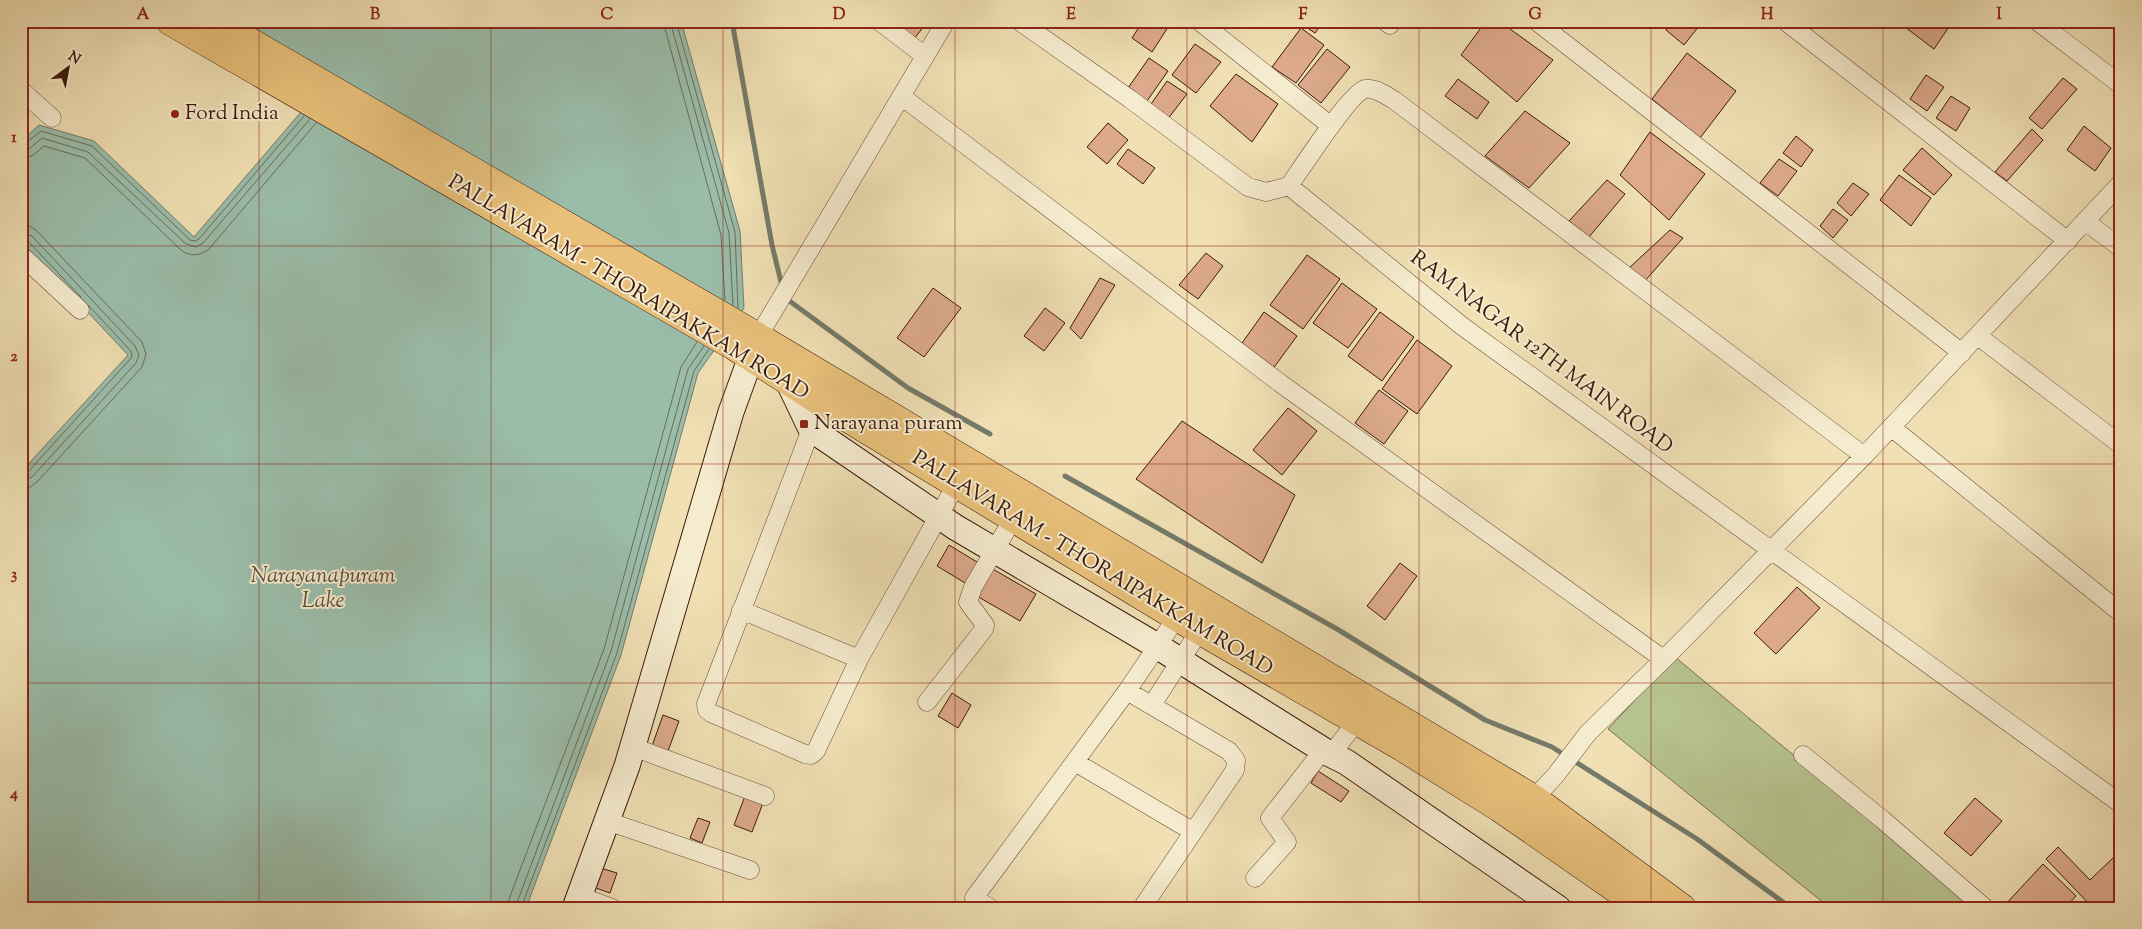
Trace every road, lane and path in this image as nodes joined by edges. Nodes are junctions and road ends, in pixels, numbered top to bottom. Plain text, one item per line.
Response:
1 (170, 21) edge
2 (214, 21) edge
3 (879, 21) edge
4 (946, 21) edge
5 (1019, 21) edge
6 (1199, 21) edge
7 (1536, 21) edge
8 (1785, 21) edge
9 (2037, 21) edge
10 (925, 56) junction
11 (2121, 85) edge
12 (21, 90) edge
13 (901, 96) junction
14 (52, 118) dead end
15 (1331, 126) junction
16 (2121, 183) edge
17 (1289, 186) junction
18 (2085, 221) junction
19 (2068, 241) junction
20 (2121, 248) edge
21 (21, 255) edge
22 (80, 310) dead end
23 (1978, 336) junction
24 (755, 347) junction
25 (1962, 353) junction
26 (788, 381) junction
27 (821, 402) junction
28 (1891, 427) junction
29 (811, 429) junction
30 (2121, 445) edge
31 (1864, 456) junction
32 (957, 483) junction
33 (938, 515) junction
34 (1014, 517) junction
35 (1770, 550) junction
36 (994, 551) junction
37 (741, 610) junction
38 (2121, 613) edge
39 (1188, 623) junction
40 (1157, 646) junction
41 (859, 659) junction
42 (1663, 659) junction
43 (1180, 661) junction
44 (1127, 691) junction
45 (927, 702) dead end
46 (1152, 705) junction
47 (1356, 722) junction
48 (633, 747) junction
49 (1328, 753) junction
50 (1803, 755) dead end
51 (1075, 762) junction
52 (765, 796) dead end
53 (2121, 804) edge
54 (1525, 809) junction
55 (607, 821) junction
56 (1192, 832) junction
57 (750, 870) dead end
58 (1255, 878) dead end
59 (577, 902) edge
60 (612, 908) edge
61 (990, 908) edge
62 (1142, 908) edge
63 (1558, 908) edge
64 (1644, 908) edge
65 (1682, 908) edge
66 (1986, 908) edge

1 - 24 main road, PALLAVARAM - THORAIPAKKAM ROAD
2 - 24 main road, PALLAVARAM - THORAIPAKKAM ROAD
3 - 10 street
4 - 10 street
5 - 17 street
6 - 15 street
7 - 25 street
8 - 19 street
9 - 11 street
10 - 13 street
12 - 14 street
13 - 24 street
13 - 42 street
15 - 17 street
15 - 31 street
16 - 18 street
17 - 35 street, RAM NAGAR 12TH MAIN ROAD
18 - 19 street
18 - 20 street
19 - 23 street
21 - 22 street
23 - 25 street
23 - 30 street
24 - 26 main road, PALLAVARAM - THORAIPAKKAM ROAD
24 - 48 street
24 - 54 main road, PALLAVARAM - THORAIPAKKAM ROAD
25 - 28 street
26 - 27 main road, PALLAVARAM - THORAIPAKKAM ROAD
26 - 29 street
27 - 29 street
27 - 32 main road, PALLAVARAM - THORAIPAKKAM ROAD
28 - 31 street
28 - 38 street
29 - 33 street
29 - 37 street
31 - 35 street
32 - 33 street
32 - 34 main road, PALLAVARAM - THORAIPAKKAM ROAD
33 - 36 street
33 - 41 street
34 - 36 street
34 - 39 main road, PALLAVARAM - THORAIPAKKAM ROAD
35 - 42 street
35 - 53 street, RAM NAGAR 12TH MAIN ROAD
36 - 40 street
36 - 45 street
37 - 41 street
37 - 41 street
39 - 40 street
39 - 43 street
39 - 47 main road, PALLAVARAM - THORAIPAKKAM ROAD
40 - 43 street
40 - 44 street
42 - 54 street
43 - 46 street
43 - 49 street
44 - 46 street
44 - 51 street
46 - 56 street
47 - 49 street
47 - 54 main road, PALLAVARAM - THORAIPAKKAM ROAD
48 - 52 street
48 - 55 street
49 - 58 street
49 - 63 street
50 - 66 street
51 - 56 street
51 - 61 street
54 - 64 main road, PALLAVARAM - THORAIPAKKAM ROAD
54 - 65 main road, PALLAVARAM - THORAIPAKKAM ROAD
55 - 57 street
55 - 59 street
56 - 62 street
59 - 60 street

